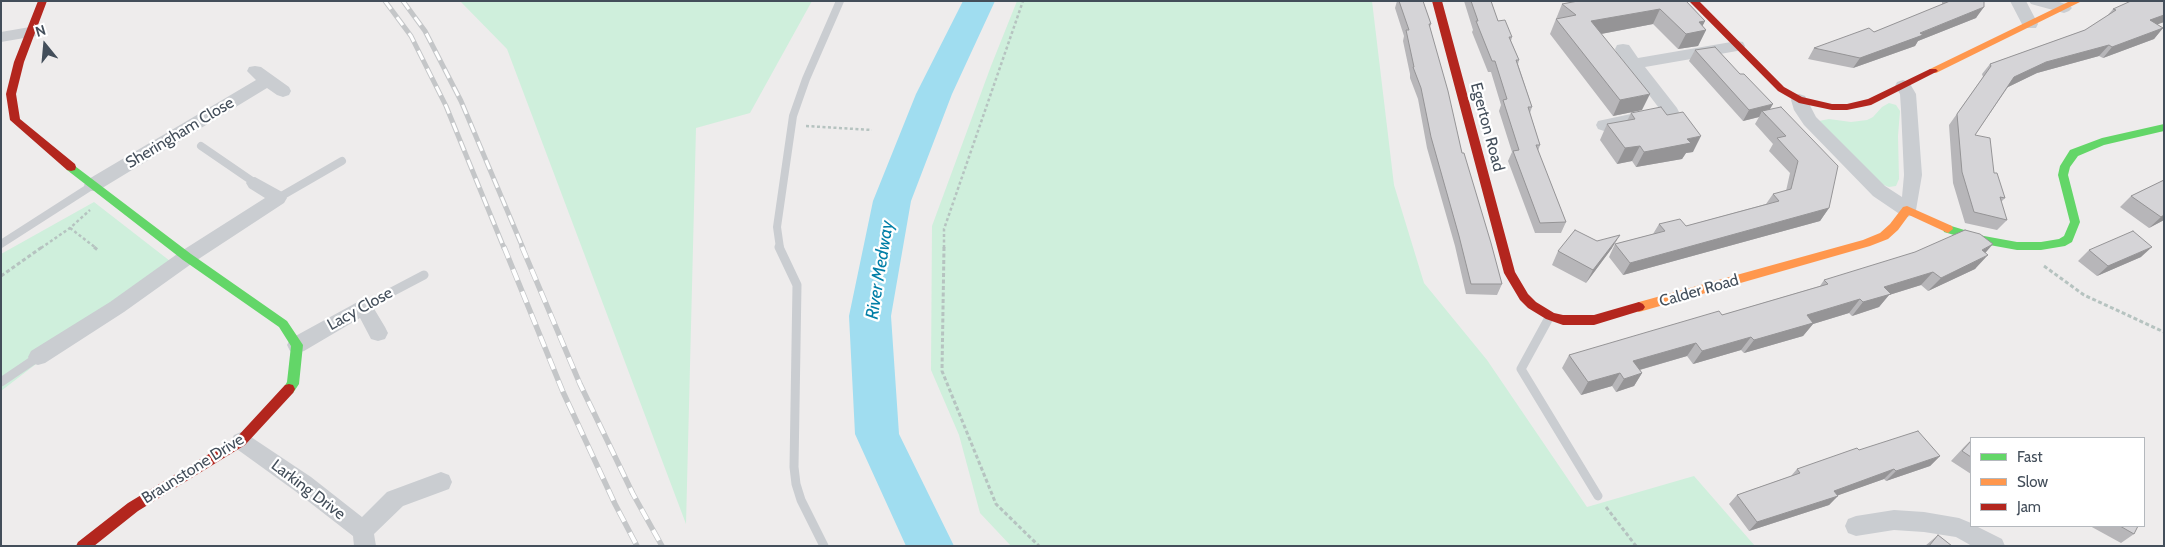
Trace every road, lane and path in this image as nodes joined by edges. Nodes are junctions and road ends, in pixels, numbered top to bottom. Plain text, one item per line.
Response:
1 (43, 1) edge
2 (840, 1) edge
3 (1023, 1) edge
4 (1437, 1) edge
5 (1693, 1) edge
6 (2018, 1) edge
7 (2036, 1) edge
8 (2078, 1) edge
9 (2064, 8) junction
10 (2030, 24) junction
11 (30, 32) junction
12 (1, 37) edge
13 (1737, 46) junction
14 (1623, 50) dead end
15 (1634, 64) junction
16 (1904, 86) junction
17 (283, 92) dead end
18 (1799, 100) junction
19 (790, 125) junction
20 (1604, 125) dead end
21 (2164, 127) edge
22 (872, 130) dead end
23 (201, 146) dead end
24 (342, 161) dead end
25 (255, 183) joint
26 (93, 185) junction
27 (110, 198) junction
28 (278, 198) junction
29 (1907, 210) junction
30 (70, 228) junction
31 (1, 244) edge
32 (2017, 246) junction
33 (99, 251) dead end
34 (187, 257) junction
35 (1506, 261) joint
36 (424, 274) dead end
37 (1, 276) edge
38 (363, 307) junction
39 (1550, 316) junction
40 (378, 332) dead end
41 (2164, 332) edge
42 (297, 345) junction
43 (38, 356) joint
44 (1, 382) edge
45 (241, 442) junction
46 (441, 483) dead end
47 (1598, 496) joint
48 (1856, 526) dead end
49 (364, 539) edge
50 (83, 546) edge
51 (824, 546) edge
52 (1039, 546) edge
53 (1636, 546) edge
54 (1994, 546) edge

1 - 11 street
2 - 19 lane
3 - 52 path
4 - 35 street, Egerton Road
5 - 13 street
6 - 10 street
7 - 9 street
8 - 9 street
9 - 10 street
10 - 16 street
11 - 12 street
11 - 26 street
13 - 15 street
13 - 18 street
14 - 15 street
15 - 20 street
16 - 18 street
16 - 29 street, Calder Road
17 - 26 street, Sheringham Close
18 - 29 street
19 - 22 path
19 - 51 lane
21 - 32 street
23 - 25 lane
24 - 28 lane
25 - 28 street
26 - 27 street
26 - 31 lane
27 - 30 path
27 - 34 street
28 - 34 street
29 - 32 street
29 - 39 street, Calder Road
30 - 33 path
30 - 37 path
32 - 41 path
34 - 42 street
34 - 43 street
35 - 39 street, Calder Road
36 - 38 lane, Lacy Close
38 - 40 street
38 - 42 street, Lacy Close
39 - 47 lane
42 - 45 street, Braunstone Drive
43 - 44 lane
45 - 49 street, Larking Drive
45 - 50 street, Braunstone Drive
46 - 49 street
47 - 53 path
48 - 54 street

